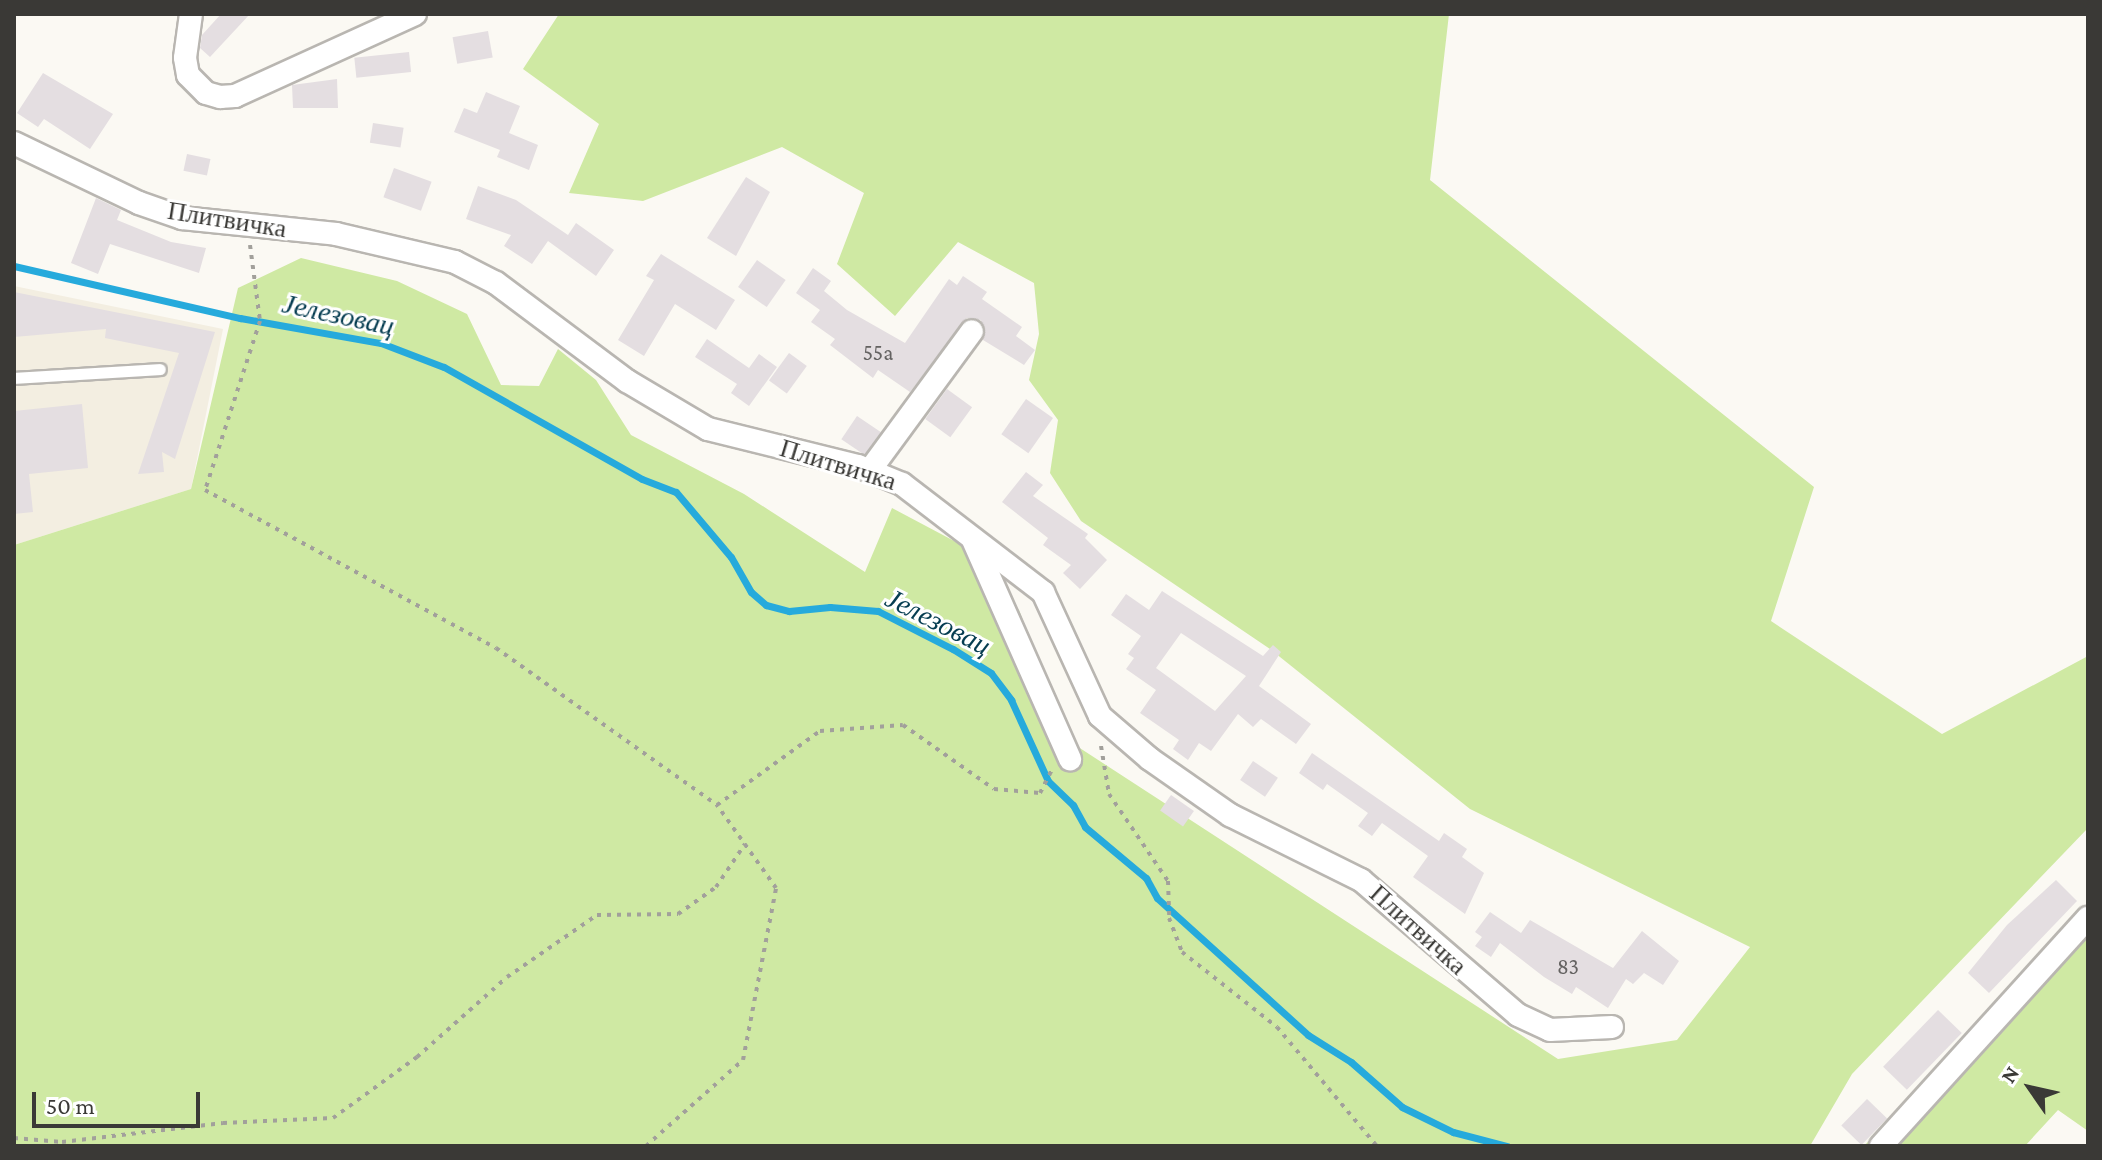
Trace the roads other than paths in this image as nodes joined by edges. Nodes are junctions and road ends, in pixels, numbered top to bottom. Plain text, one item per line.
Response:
1 (191, 14) edge
2 (415, 14) edge
3 (14, 143) edge
4 (972, 331) dead end
5 (160, 369) dead end
6 (14, 378) edge
7 (870, 470) junction
8 (969, 531) junction
9 (1066, 749) road end
10 (2088, 918) edge
11 (1612, 1027) dead end
12 (1881, 1146) edge

1 - 2 street
3 - 7 street, Плитвичка
4 - 7 street
5 - 6 lane
7 - 8 street, Плитвичка
8 - 9 street
8 - 11 street, Плитвичка
10 - 12 street

